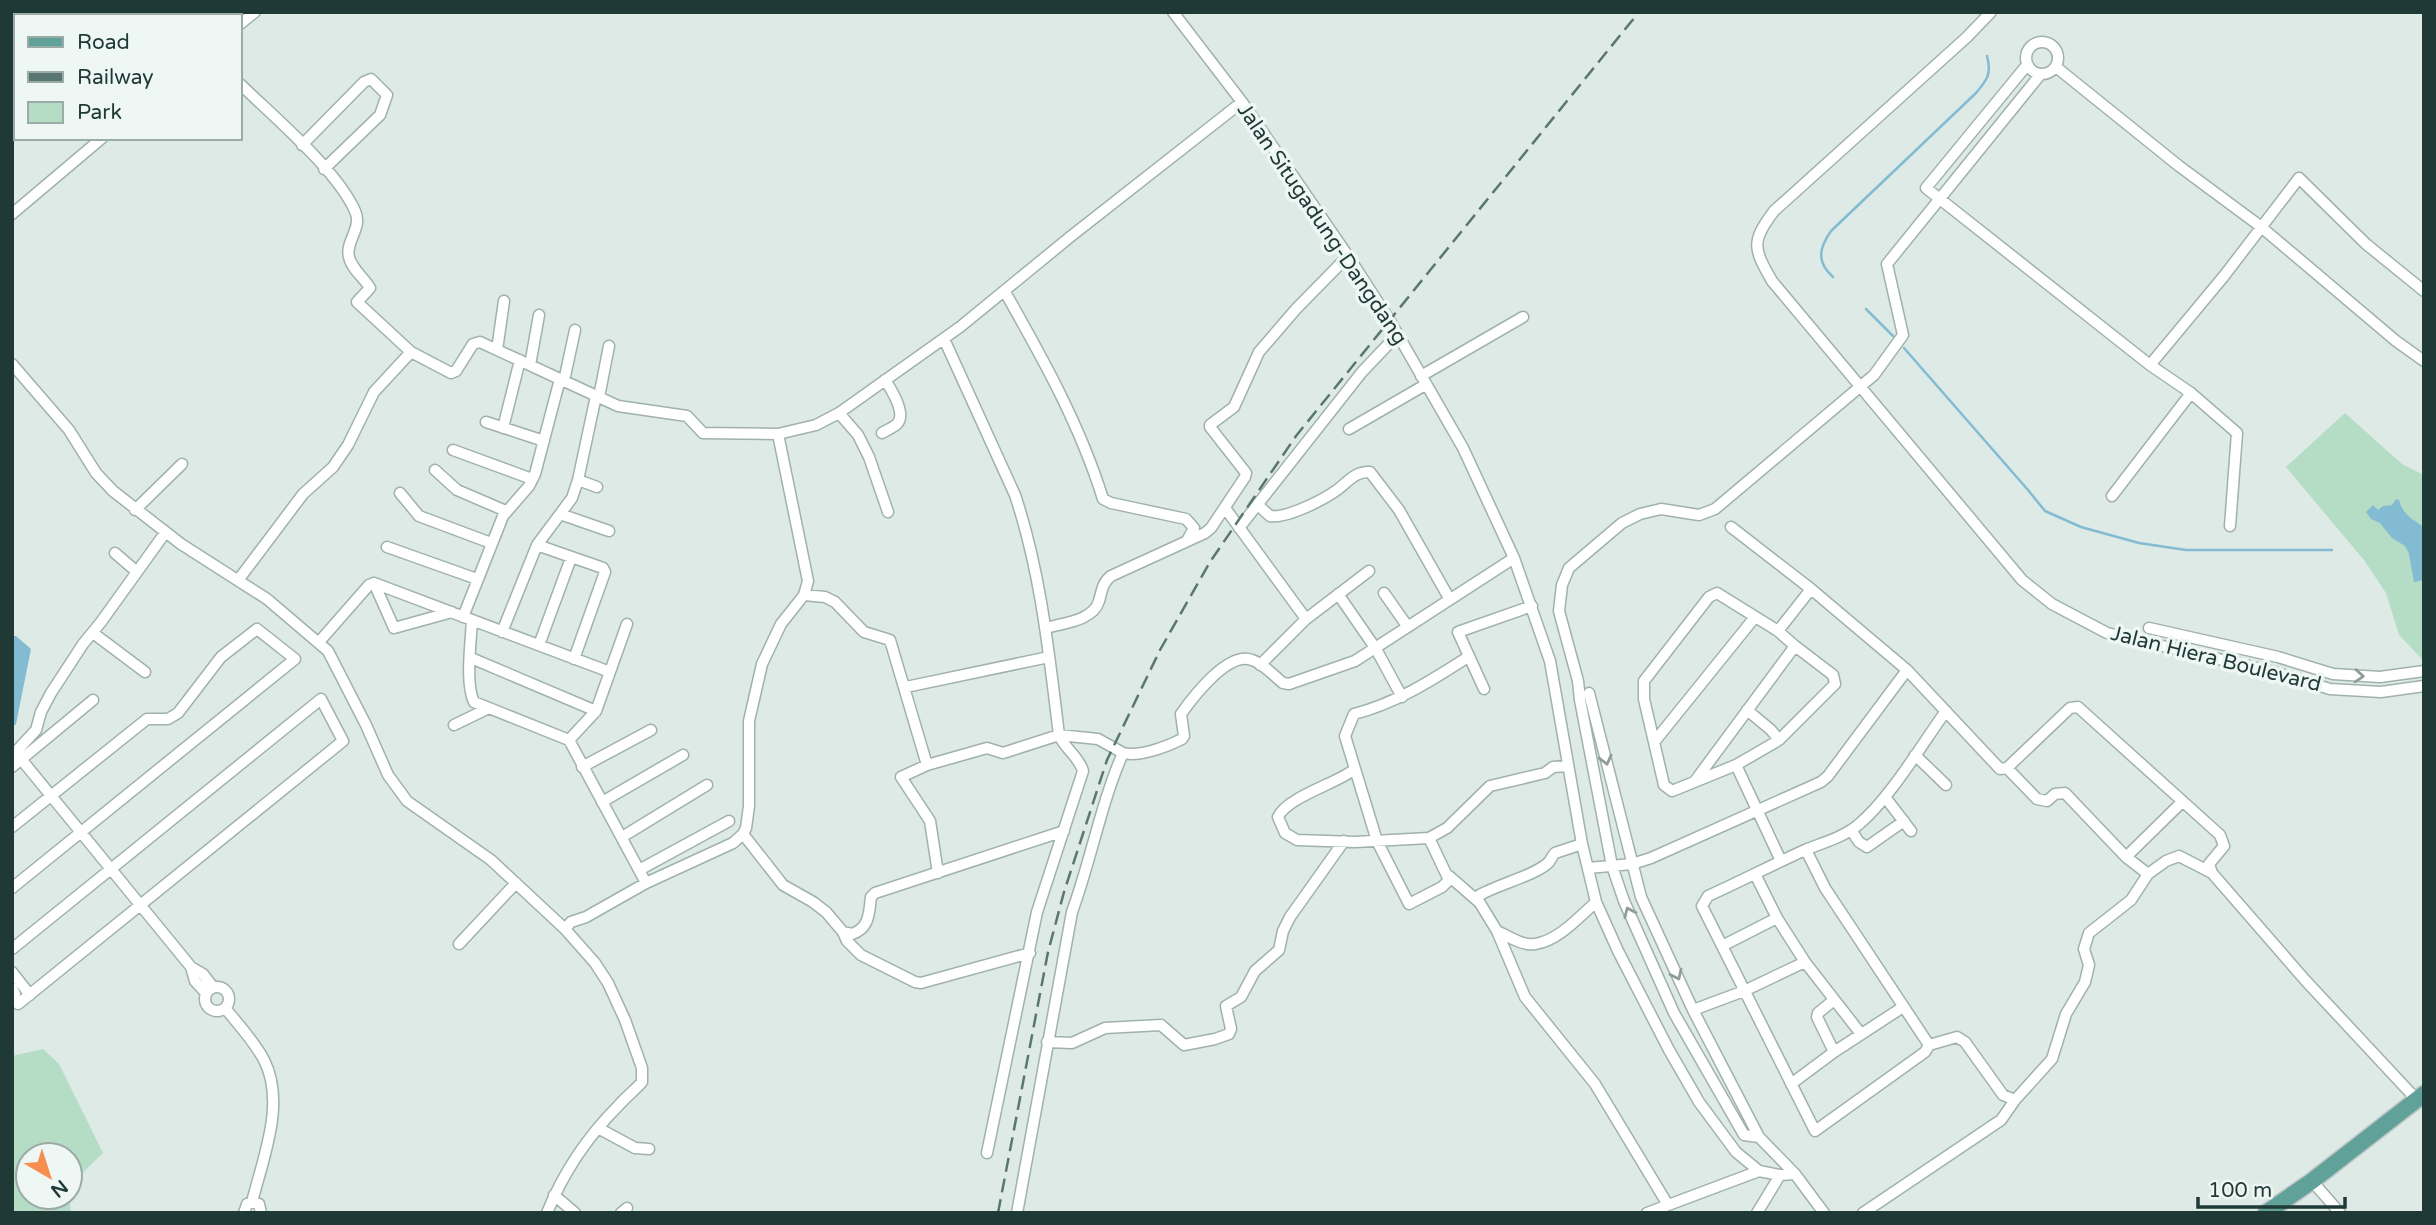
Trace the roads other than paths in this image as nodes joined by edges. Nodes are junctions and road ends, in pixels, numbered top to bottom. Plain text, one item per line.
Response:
1 (1173, 12) edge
2 (1991, 12) edge
3 (2027, 65) junction
4 (2056, 67) junction
5 (2040, 75) junction
6 (242, 86) edge
7 (1242, 102) junction
8 (100, 140) edge
9 (302, 145) junction
10 (324, 169) junction
11 (1939, 198) junction
12 (12, 214) edge
13 (2260, 226) junction
14 (1348, 256) junction
15 (2424, 291) edge
16 (1005, 292) junction
17 (505, 301) dead end
18 (539, 315) dead end
19 (1523, 317) dead end
20 (575, 330) dead end
21 (1398, 334) junction
22 (944, 339) junction
23 (609, 346) dead end
24 (497, 350) junction
25 (411, 352) junction
26 (2424, 360) edge
27 (12, 363) edge
28 (525, 363) junction
29 (2150, 365) junction
30 (562, 380) junction
31 (885, 380) junction
32 (1423, 381) junction
33 (1861, 386) junction
34 (2191, 393) junction
35 (598, 396) junction
36 (839, 413) junction
37 (486, 422) dead end
38 (503, 428) junction
39 (1349, 429) dead end
40 (882, 433) dead end
41 (778, 434) junction
42 (544, 441) junction
43 (453, 450) dead end
44 (182, 464) dead end
45 (435, 470) dead end
46 (532, 479) junction
47 (578, 480) junction
48 (597, 487) dead end
49 (400, 493) dead end
50 (2112, 496) dead end
51 (1259, 506) junction
52 (1225, 508) junction
53 (135, 510) junction
54 (506, 511) junction
55 (888, 512) dead end
56 (560, 514) junction
57 (2230, 526) dead end
58 (1731, 527) dead end
59 (1239, 528) junction
60 (610, 531) dead end
61 (165, 533) junction
62 (1185, 542) junction
63 (491, 543) junction
64 (537, 545) junction
65 (387, 547) dead end
66 (116, 553) dead end
67 (571, 558) junction
68 (1514, 558) junction
69 (137, 572) junction
70 (1369, 572) dead end
71 (239, 579) junction
72 (477, 579) junction
73 (374, 583) junction
74 (1811, 589) junction
75 (1384, 593) dead end
76 (1338, 594) junction
77 (804, 595) junction
78 (1449, 598) junction
79 (1532, 606) junction
80 (452, 612) junction
81 (1755, 617) junction
82 (468, 619) junction
83 (1306, 620) junction
84 (627, 624) dead end
85 (1408, 627) junction
86 (1046, 628) junction
87 (2149, 628) dead end
88 (1778, 631) junction
89 (502, 632) junction
90 (93, 633) junction
91 (319, 642) junction
92 (539, 645) junction
93 (1795, 646) junction
94 (1376, 649) junction
95 (1049, 657) junction
96 (1468, 657) junction
97 (2278, 657) junction
98 (471, 658) junction
99 (574, 659) junction
100 (1260, 665) junction
101 (1907, 670) junction
102 (2424, 671) edge
103 (145, 672) dead end
104 (610, 672) junction
105 (2274, 672) junction
106 (2424, 686) edge
107 (906, 687) junction
108 (1484, 688) dead end
109 (1590, 693) dead end
110 (1402, 697) junction
111 (93, 700) dead end
112 (487, 709) junction
113 (1747, 710) junction
114 (596, 711) junction
115 (1946, 711) junction
116 (454, 725) dead end
117 (651, 730) dead end
118 (1059, 735) junction
119 (569, 740) junction
120 (1779, 740) junction
121 (1655, 741) junction
122 (1123, 753) junction
123 (1915, 754) junction
124 (683, 755) dead end
125 (17, 758) edge
126 (927, 765) junction
127 (1735, 765) junction
128 (1567, 766) junction
129 (12, 767) edge
130 (582, 767) junction
131 (2007, 768) junction
132 (1356, 769) junction
133 (1694, 782) junction
134 (707, 785) dead end
135 (1946, 785) dead end
136 (51, 796) junction
137 (1885, 797) junction
138 (602, 802) junction
139 (2182, 802) junction
140 (1758, 810) junction
141 (729, 821) dead end
142 (1904, 821) junction
143 (12, 828) edge
144 (1851, 830) junction
145 (1064, 831) junction
146 (1911, 831) dead end
147 (81, 832) junction
148 (743, 834) junction
149 (622, 837) junction
150 (1429, 838) junction
151 (1344, 841) junction
152 (1377, 841) junction
153 (1583, 844) junction
154 (1806, 850) junction
155 (2126, 856) junction
156 (1781, 861) junction
157 (1632, 864) junction
158 (1612, 866) junction
159 (1588, 868) junction
160 (111, 869) junction
161 (639, 870) junction
162 (938, 873) junction
163 (2212, 873) junction
164 (1755, 874) junction
165 (2148, 874) junction
166 (1449, 876) junction
167 (516, 883) junction
168 (646, 883) junction
169 (12, 888) edge
170 (1596, 902) junction
171 (1480, 904) junction
172 (141, 905) junction
173 (1777, 918) junction
174 (565, 929) junction
175 (843, 932) junction
176 (1497, 932) junction
177 (459, 944) dead end
178 (1721, 946) junction
179 (12, 949) edge
180 (1030, 953) junction
181 (1805, 962) junction
182 (12, 972) edge
183 (12, 988) edge
184 (210, 990) junction
185 (1744, 990) junction
186 (30, 995) junction
187 (1834, 1000) junction
188 (15, 1003) edge
189 (1903, 1007) junction
190 (225, 1008) junction
191 (1693, 1010) junction
192 (1861, 1034) junction
193 (1047, 1042) junction
194 (1929, 1045) junction
195 (1834, 1052) junction
196 (1791, 1084) junction
197 (2420, 1097) edge
198 (2015, 1100) junction
199 (1754, 1127) junction
200 (598, 1128) junction
201 (1744, 1135) junction
202 (1759, 1137) junction
203 (1730, 1144) junction
204 (649, 1149) dead end
205 (987, 1153) dead end
206 (1759, 1171) junction
207 (1795, 1174) junction
208 (1780, 1175) junction
209 (2312, 1181) junction
210 (554, 1195) junction
211 (252, 1202) junction
212 (1668, 1205) junction
213 (244, 1213) edge
214 (261, 1213) edge
215 (547, 1213) edge
216 (575, 1213) edge
217 (1017, 1213) edge
218 (1647, 1213) edge
219 (1757, 1213) edge
220 (1824, 1213) edge
221 (1863, 1213) edge
222 (2266, 1213) edge
223 (2340, 1213) edge

1 - 7 street, Jalan Situgadung-Dangdang
2 - 33 street, Jalan Hiera Boulevard
3 - 4 street
3 - 5 street
3 - 11 street
4 - 5 street
4 - 13 street
5 - 11 street
6 - 9 street
7 - 14 street, Jalan Situgadung-Dangdang
7 - 16 street
8 - 12 street
9 - 10 street
9 - 10 street
10 - 25 street
11 - 29 street
11 - 33 street
13 - 15 street
13 - 26 street
13 - 29 street
14 - 21 street, Jalan Situgadung-Dangdang
14 - 52 street
16 - 22 street
16 - 62 street
17 - 24 street
18 - 28 street
19 - 32 street
20 - 30 street
21 - 32 street, Jalan Situgadung-Dangdang
21 - 51 street
22 - 31 street
22 - 86 street
23 - 35 street
24 - 25 street
24 - 28 street
25 - 71 street
27 - 53 street
28 - 30 street
28 - 38 street
29 - 34 street
30 - 35 street
30 - 42 street
31 - 36 street
31 - 40 street
32 - 39 street
32 - 68 street, Jalan Situgadung-Dangdang
33 - 105 street, Jalan Hiera Boulevard
33 - 158 street
34 - 50 street
34 - 57 street
35 - 41 street
35 - 47 street
36 - 41 street
36 - 55 street
37 - 38 street
38 - 42 street
41 - 77 street
42 - 46 street
43 - 46 street
44 - 53 street
45 - 54 street
46 - 54 street
47 - 48 street
47 - 56 street
49 - 63 street
51 - 59 street
51 - 78 street
52 - 59 street
52 - 62 street
53 - 61 street
54 - 63 street
56 - 60 street
56 - 64 street
58 - 74 street
59 - 83 street
61 - 69 street
61 - 71 street
62 - 86 street
63 - 72 street
64 - 67 street
64 - 89 street
65 - 72 street
66 - 69 street
67 - 92 street
67 - 99 street
68 - 78 street
68 - 79 street, Jalan Situgadung-Dangdang
69 - 90 street
70 - 76 street
71 - 91 street
72 - 82 street
73 - 80 street
73 - 80 street
73 - 91 street
74 - 88 street
74 - 101 street
75 - 85 street
76 - 83 street
76 - 94 street
77 - 107 street
77 - 148 street
78 - 85 street
79 - 96 street
79 - 128 street, Jalan Situgadung-Dangdang
80 - 82 street
81 - 88 street
81 - 121 street
81 - 121 street
82 - 89 street
82 - 98 street
83 - 100 street
84 - 104 street
85 - 94 street
86 - 95 street
87 - 97 street, Jalan Hiera Boulevard
88 - 93 street
89 - 92 street
90 - 103 street
90 - 125 street
91 - 167 street
92 - 99 street
93 - 113 street
93 - 120 street
94 - 100 street
94 - 110 street
95 - 107 street
95 - 118 street
96 - 108 street
96 - 110 street
97 -> 102 street, Jalan Hiera Boulevard
97 - 105 street
98 - 112 street
98 - 114 street
99 - 104 street
100 - 122 street
101 - 115 street
101 - 140 street
104 - 114 street
105 - 106 street, Jalan Hiera Boulevard
107 - 126 street
109 -> 157 street
110 - 132 street
111 - 125 street
112 - 116 street
112 - 119 street
113 - 120 street
113 - 133 street
114 - 119 street
115 - 123 street
115 - 131 street
117 - 130 street
118 - 122 street
118 - 126 street
118 - 145 street
119 - 130 street
120 - 127 street
121 - 133 street
122 - 193 street
123 - 135 street
123 - 137 street
124 - 138 street
125 - 129 street
125 - 136 street
126 - 162 street
127 - 133 street
127 - 140 street
128 - 150 street
128 - 153 street, Jalan Situgadung-Dangdang
130 - 138 street
131 - 139 street
131 - 155 street
132 - 151 street
132 - 152 street
134 - 149 street
136 - 143 street
136 - 147 street
136 - 147 street
137 - 142 street
137 - 144 street
138 - 149 street
139 - 155 street
139 - 163 street
140 - 156 street
140 - 157 street
141 - 161 street
142 - 144 street
142 - 146 street
144 - 154 street
145 - 162 street
145 - 180 street
147 - 160 street
147 - 169 street
148 - 168 street
148 - 175 street
149 - 161 street
150 - 152 street
150 - 166 street
151 - 152 street
151 - 193 street
152 - 166 street
153 - 159 street, Jalan Situgadung-Dangdang
153 - 171 street
154 - 156 street
154 - 189 street
155 - 165 street
156 - 164 street
157 - 158 street
157 -> 191 street
158 - 159 street
201 -> 158 street
159 - 170 street, Jalan Situgadung-Dangdang
160 - 172 street
160 - 172 street
160 - 179 street
161 - 168 street
162 - 175 street
163 - 165 street
163 - 197 street
164 - 173 street
164 - 178 street
165 - 198 street
166 - 171 street
167 - 174 street
167 - 177 street
168 - 174 street
170 - 176 street
170 - 203 street, Jalan Situgadung-Dangdang
171 - 176 street
172 - 184 street
172 - 186 street
173 - 178 street
173 - 181 street
174 - 200 street
175 - 180 street
176 - 212 street
178 - 185 street
180 - 205 street
181 - 185 street
181 - 187 street
182 - 186 street
183 - 188 street
184 - 190 street
184 - 190 street
185 - 191 street
185 - 196 street
186 - 188 street
187 - 192 street
187 - 195 street
189 - 192 street
189 - 194 street
190 - 211 street
191 - 199 street
192 - 195 street
193 - 217 street
194 - 196 street
194 - 198 street
195 - 196 street
197 - 209 main road
198 - 221 street
199 - 201 street
199 - 202 street
200 - 204 street
200 - 210 street
201 - 202 street
201 - 203 street
202 - 207 street
203 - 206 street, Jalan Situgadung-Dangdang
206 - 208 street
206 - 212 street
207 - 208 street
207 - 220 street
208 - 219 street
209 - 222 main road
209 - 223 street
210 - 215 street
210 - 216 street
211 - 213 street
211 - 214 street
212 - 218 street

